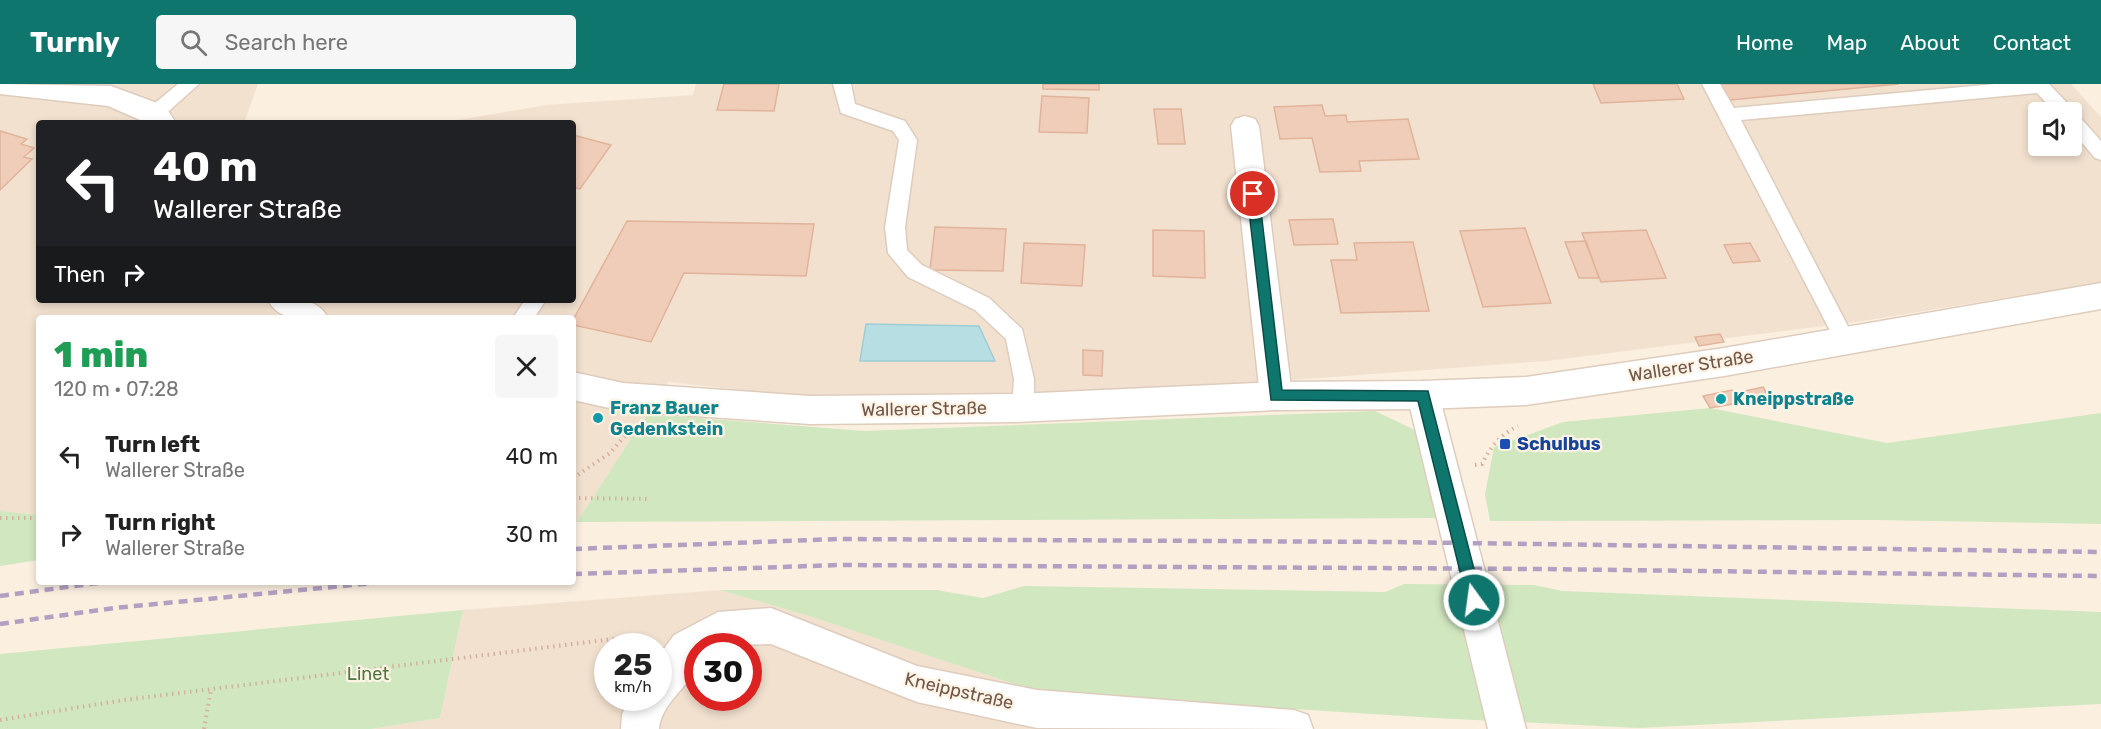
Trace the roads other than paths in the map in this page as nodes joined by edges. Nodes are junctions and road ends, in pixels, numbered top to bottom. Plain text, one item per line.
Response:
1 (0, 84) edge
2 (190, 84) edge
3 (842, 84) edge
4 (1711, 84) edge
5 (2056, 102) edge
6 (1729, 115) junction
7 (158, 118) edge
8 (1245, 126) dead end
9 (2082, 131) edge
10 (2101, 153) edge
11 (2101, 296) edge
12 (289, 303) edge
13 (307, 315) edge
14 (1845, 340) junction
15 (576, 387) edge
16 (1424, 395) junction
17 (1276, 396) junction
18 (1023, 408) junction
19 (672, 669) edge
20 (643, 711) edge
21 (640, 729) edge
22 (1294, 729) edge
23 (1507, 729) edge

1 - 7 street
2 - 7 lane
3 - 18 lane
4 - 6 lane
5 - 6 lane
6 - 14 lane
8 - 17 street
9 - 10 lane
11 - 14 street, Wallerer Straße
12 - 13 street
14 - 16 street, Wallerer Straße
15 - 18 street, Wallerer Straße
16 - 17 street, Wallerer Straße
16 - 23 street
17 - 18 street, Wallerer Straße
19 - 22 street, Kneippstraße
20 - 21 street

